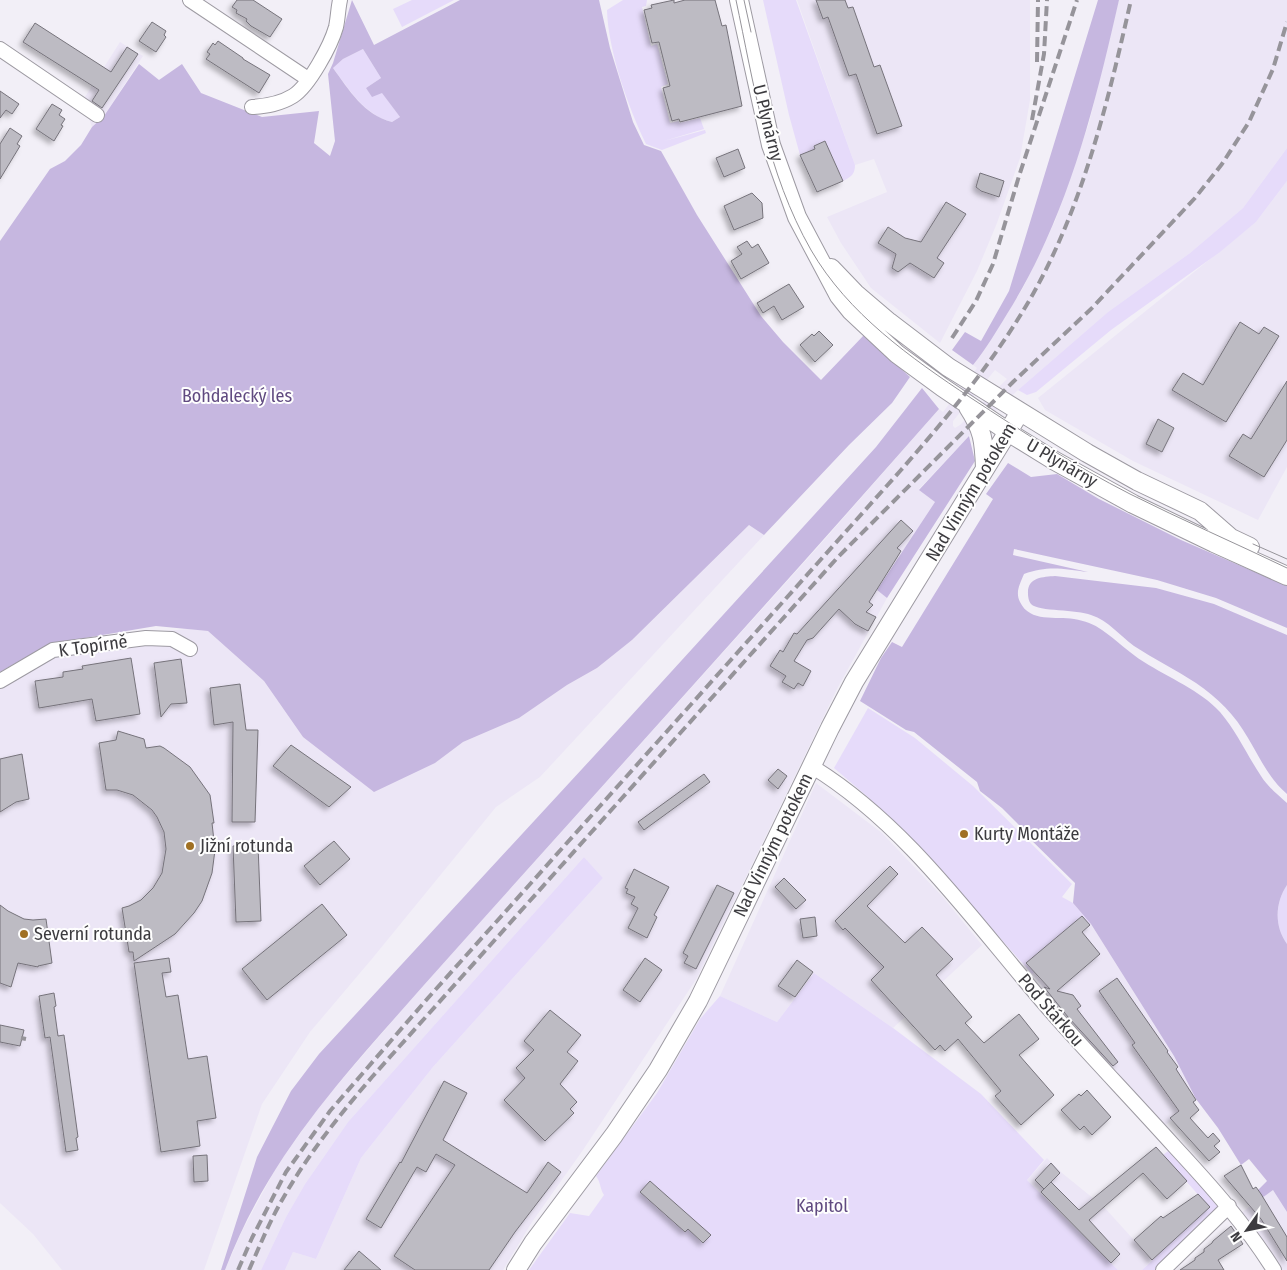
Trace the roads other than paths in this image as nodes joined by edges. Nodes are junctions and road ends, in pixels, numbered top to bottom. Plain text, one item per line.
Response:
1 (190, 0) edge
2 (340, 0) edge
3 (739, 0) edge
4 (0, 49) edge
5 (308, 80) junction
6 (252, 107) dead end
7 (97, 114) dead end
8 (810, 241) junction
9 (967, 404) junction
10 (1020, 412) junction
11 (1008, 431) junction
12 (985, 468) junction
13 (1287, 564) edge
14 (1287, 576) edge
15 (190, 648) dead end
16 (0, 680) edge
17 (811, 766) junction
18 (1229, 1206) junction
19 (516, 1270) edge
20 (1163, 1270) edge
21 (1274, 1270) edge

1 - 5 street
2 - 5 street
3 - 8 street, U Plynárny
4 - 7 street
5 - 6 street
8 - 9 street, U Plynárny
8 - 10 street, U Plynárny
9 - 11 street, U Plynárny
9 - 12 street
10 - 11 street, Nad Vinným potokem
10 - 13 street, U Plynárny
11 - 12 street, Nad Vinným potokem
11 - 14 street, U Plynárny
12 - 17 street, Nad Vinným potokem
15 - 16 street, K Topírně
17 - 18 street, Pod Stárkou
17 - 19 street, Nad Vinným potokem
18 - 20 street
18 - 21 street, Pod Stárkou

